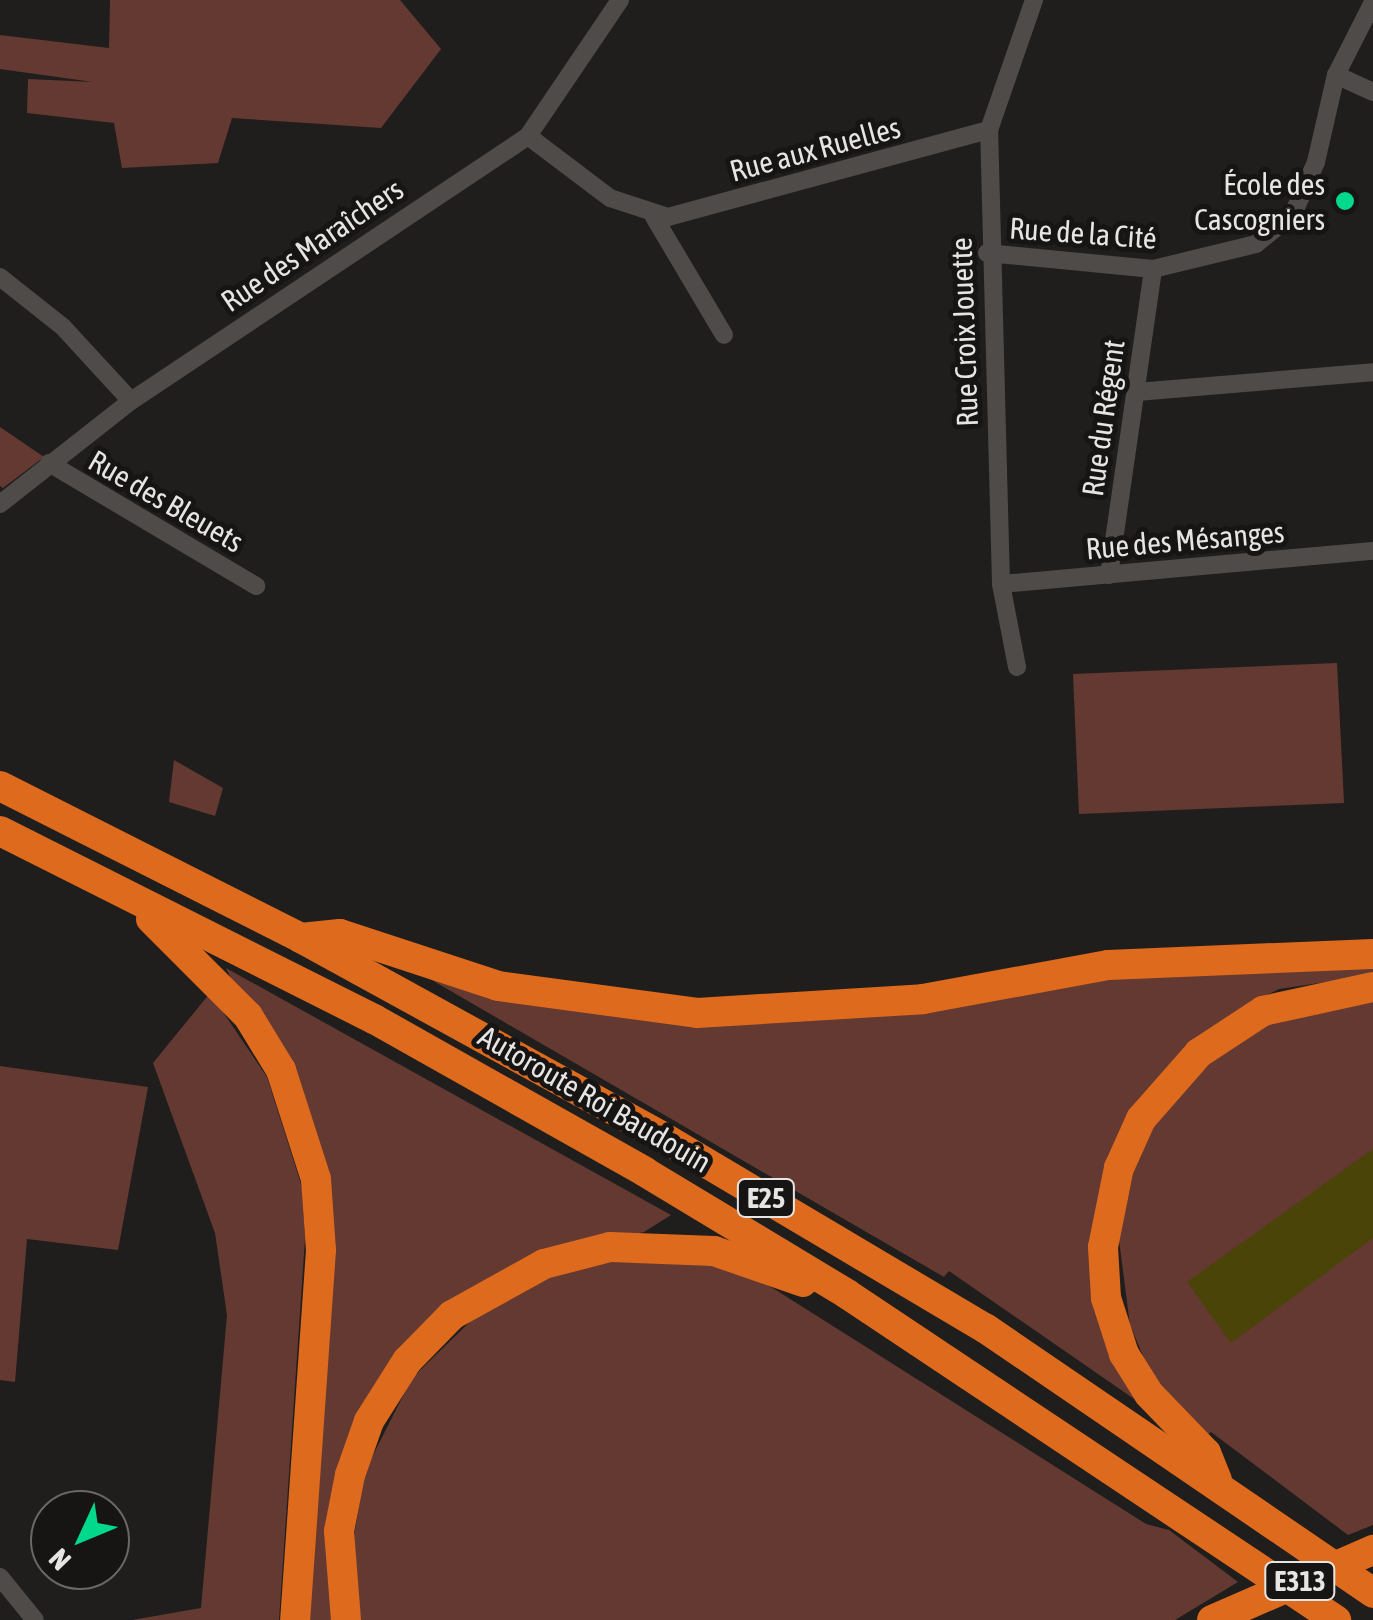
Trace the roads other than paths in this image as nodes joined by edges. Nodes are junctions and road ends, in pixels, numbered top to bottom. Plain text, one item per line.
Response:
1 (620, 0) edge
2 (1034, 0) edge
3 (1373, 2) edge
4 (1336, 75) junction
5 (1373, 92) edge
6 (989, 130) junction
7 (528, 136) junction
8 (654, 216) junction
9 (987, 253) junction
10 (1154, 269) junction
11 (0, 277) edge
12 (724, 335) dead end
13 (1373, 372) edge
14 (1137, 392) junction
15 (131, 401) junction
16 (50, 463) junction
17 (0, 504) edge
18 (1373, 550) edge
19 (1109, 575) junction
20 (1001, 584) junction
21 (256, 586) dead end
22 (1017, 667) dead end
23 (0, 786) edge
24 (0, 831) edge
25 (129, 894) junction
26 (301, 938) junction
27 (1373, 954) edge
28 (1373, 988) edge
29 (847, 1294) junction
30 (1218, 1483) junction
31 (1373, 1550) edge
32 (0, 1577) edge
33 (1373, 1584) edge
34 (1373, 1593) edge
35 (1220, 1616) edge
36 (35, 1620) edge
37 (294, 1620) edge
38 (346, 1620) edge
39 (1288, 1620) edge
40 (1336, 1620) edge

1 - 7 street, Rue des Maraîchers
2 - 6 street, Rue Croix Jouette
3 - 4 street, Rue de la Cité
4 - 5 street
4 - 10 street, Rue de la Cité
6 - 8 street, Rue aux Ruelles
6 - 9 street, Rue Croix Jouette
7 - 8 street
7 - 15 street, Rue des Maraîchers
8 - 12 street
9 - 10 street, Rue de la Cité
9 - 20 street, Rue Croix Jouette
10 - 14 street, Rue du Régent
11 - 15 street
13 - 14 street
14 - 19 street, Rue du Régent
15 - 16 street, Rue des Maraîchers
16 - 17 street, Rue des Maraîchers
16 - 21 street, Rue des Bleuets
18 - 19 street, Rue des Mésanges
19 - 20 street, Rue des Mésanges
20 - 22 street, Rue Croix Jouette
23 - 26 highway, Autoroute Roi Baudouin / E25
24 - 25 highway, E25
25 - 29 highway, E25
25 - 37 highway
26 - 27 highway
26 - 30 highway, Autoroute Roi Baudouin / E25
28 - 30 highway
29 - 38 highway
29 - 40 highway, E25
30 - 34 highway, Autoroute Roi Baudouin / E25
31 - 35 highway, E313
32 - 36 street
33 - 39 highway, E313

